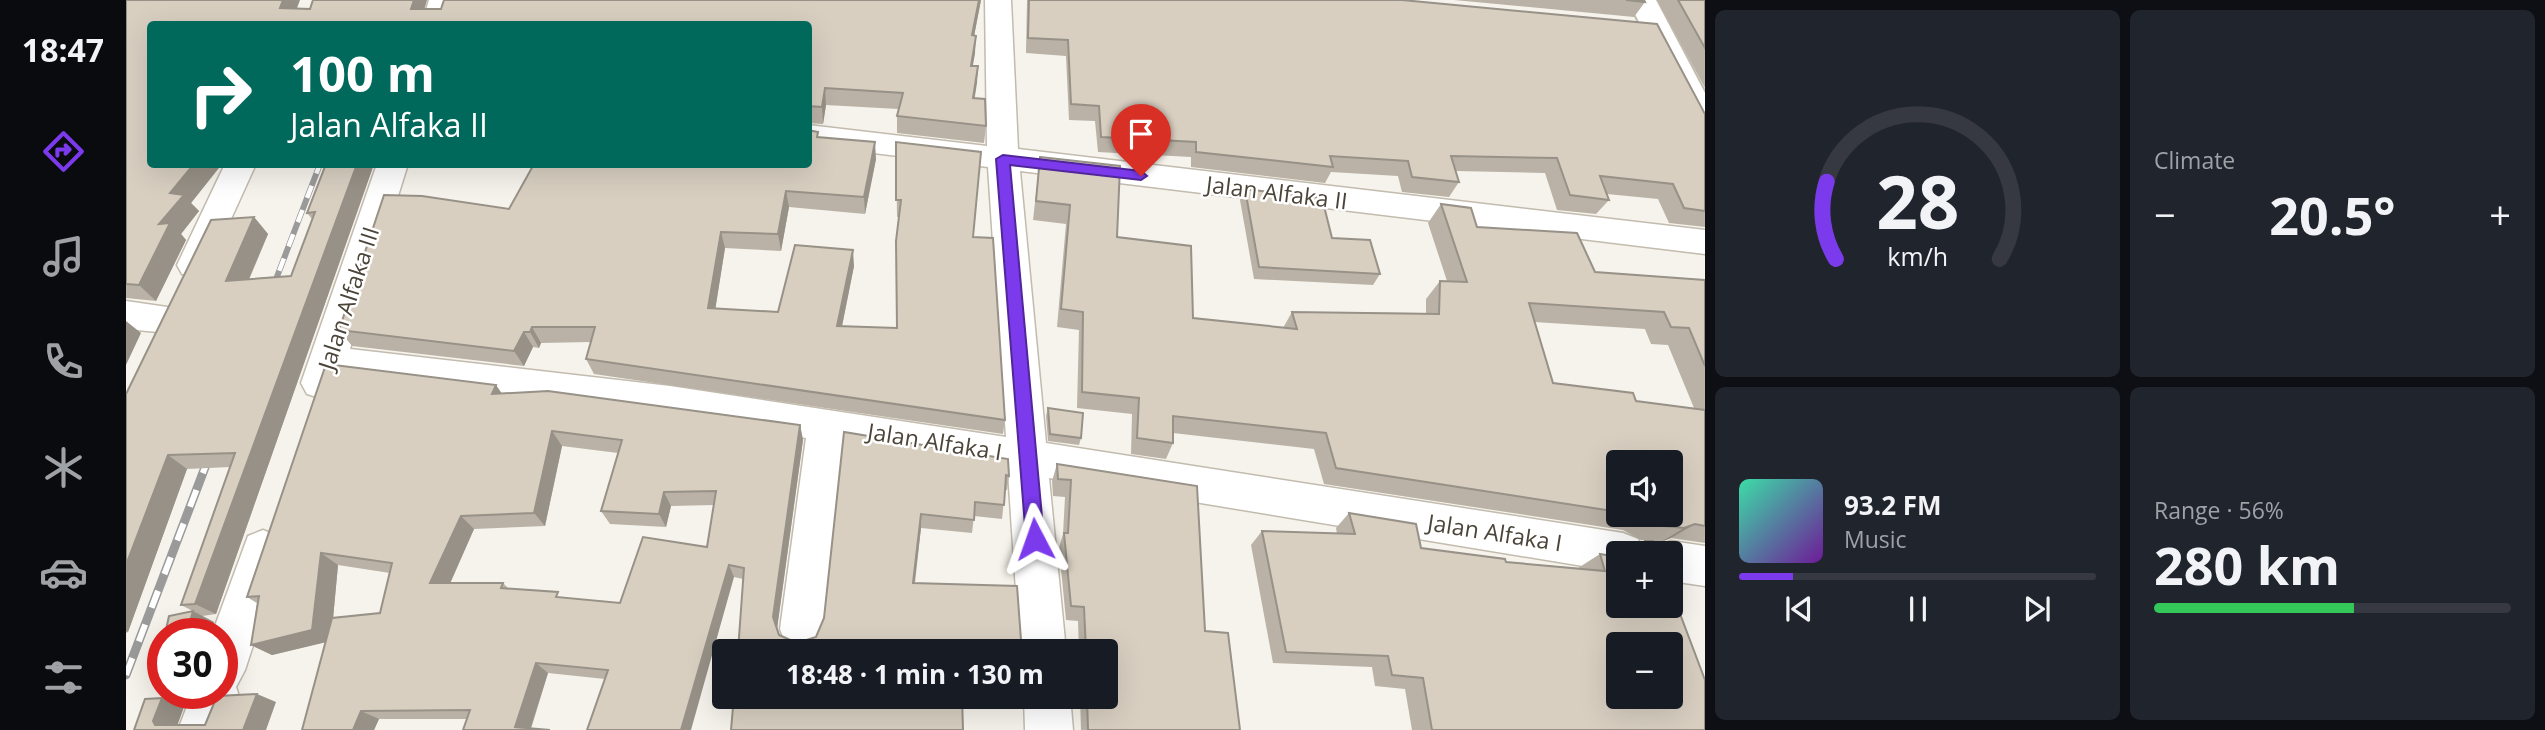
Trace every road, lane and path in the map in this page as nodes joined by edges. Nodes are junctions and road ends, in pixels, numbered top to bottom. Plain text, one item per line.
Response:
1 (442, 0) edge
2 (998, 0) edge
3 (1642, 0) edge
4 (436, 21) edge
5 (1705, 122) edge
6 (812, 135) edge
7 (1003, 159) junction
8 (239, 168) edge
9 (392, 168) edge
10 (1705, 242) edge
11 (126, 315) edge
12 (168, 319) junction
13 (152, 353) edge
14 (328, 361) junction
15 (310, 412) edge
16 (827, 425) junction
17 (1029, 456) junction
18 (275, 516) edge
19 (1606, 550) edge
20 (1683, 563) edge
21 (1705, 566) edge
22 (238, 624) edge
23 (802, 629) dead end
24 (1042, 639) edge
25 (209, 709) edge
26 (1048, 709) edge
27 (202, 730) edge
28 (1049, 730) edge

1 - 4 street
2 - 7 street
3 - 5 street
6 - 7 street, Jalan Alfaka II
7 - 10 street, Jalan Alfaka II
7 - 17 street
8 - 12 street
9 - 14 street, Jalan Alfaka III
11 - 12 street
12 - 13 street
14 - 15 street, Jalan Alfaka III
14 - 16 street, Jalan Alfaka I
16 - 17 street, Jalan Alfaka I
16 - 23 street
17 - 19 street, Jalan Alfaka I
17 - 24 street
18 - 22 street
20 - 21 street
25 - 27 street
26 - 28 street

